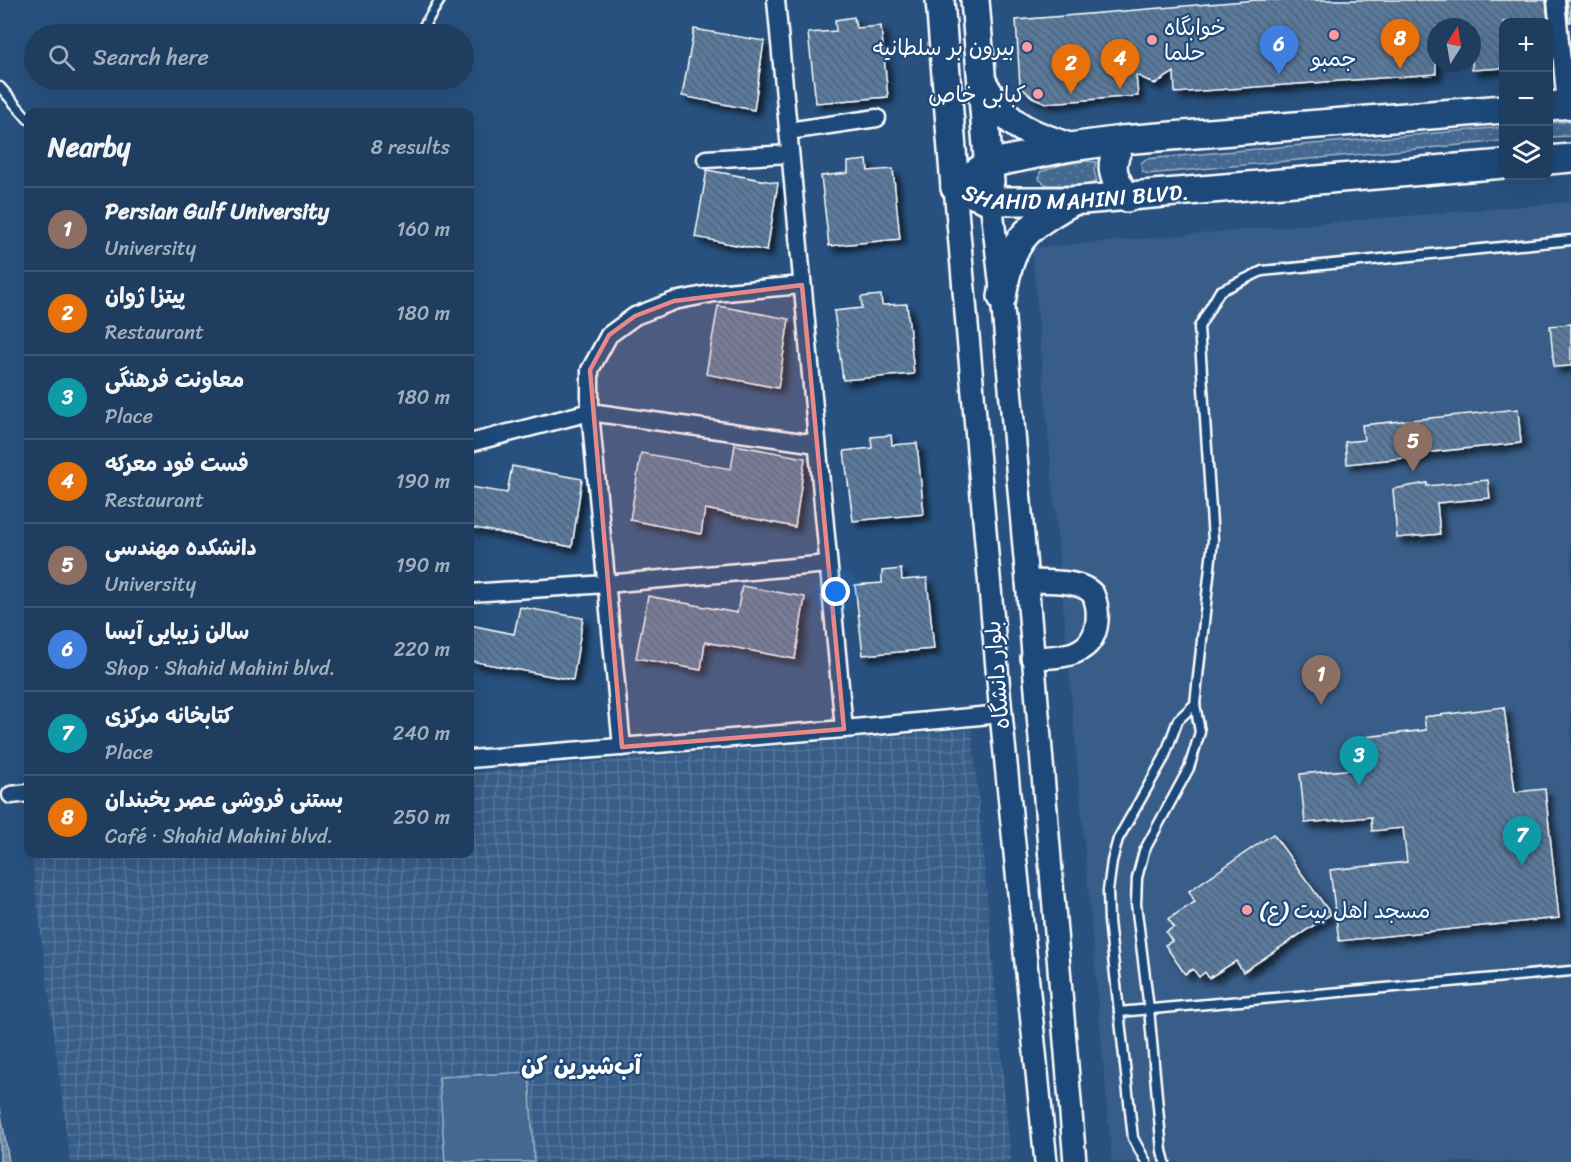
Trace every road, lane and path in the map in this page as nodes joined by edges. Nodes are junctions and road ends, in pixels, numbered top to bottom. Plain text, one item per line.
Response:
1 (440, 0) edge
2 (776, 0) edge
3 (940, 0) edge
4 (975, 0) edge
5 (1556, 0) edge
6 (425, 24) edge
7 (981, 80) junction
8 (0, 87) edge
9 (1562, 105) edge
10 (1499, 109) edge
11 (24, 114) edge
12 (877, 118) dead end
13 (788, 131) junction
14 (1122, 140) junction
15 (1070, 147) junction
16 (790, 154) junction
17 (1571, 158) edge
18 (706, 159) dead end
19 (1553, 160) edge
20 (988, 164) junction
21 (1499, 164) edge
22 (955, 187) junction
23 (1127, 198) junction
24 (991, 201) junction
25 (1071, 201) junction
26 (1571, 240) edge
27 (802, 285) junction
28 (1002, 297) junction
29 (590, 412) junction
30 (474, 442) edge
31 (817, 444) junction
32 (828, 564) junction
33 (1027, 581) junction
34 (606, 584) junction
35 (474, 593) edge
36 (1032, 658) junction
37 (1195, 704) junction
38 (1001, 714) junction
39 (844, 729) junction
40 (622, 747) junction
41 (474, 759) edge
42 (24, 793) edge
43 (11, 795) dead end
44 (1571, 971) edge
45 (1149, 1009) junction
46 (1119, 1012) junction
47 (1046, 1162) edge
48 (1076, 1162) edge
49 (1146, 1162) edge
50 (1165, 1162) edge

1 - 6 lane
2 - 13 street
3 - 22 main road
4 - 7 main road
5 - 9 street
7 - 15 main road
7 - 20 main road
8 - 11 lane
10 - 14 main road, SHAHID MAHINI BLVD.
12 - 13 street
13 - 16 street
14 - 15 main road, SHAHID MAHINI BLVD.
14 - 23 main road
15 - 20 main road, SHAHID MAHINI BLVD.
16 - 18 street
16 - 27 street
17 - 19 main road
20 - 22 main road, SHAHID MAHINI BLVD.
20 - 24 main road
21 - 23 main road, SHAHID MAHINI BLVD.
22 - 24 main road, SHAHID MAHINI BLVD.
22 - 38 street, بلوار دانشگاه
23 - 25 main road, SHAHID MAHINI BLVD.
24 - 25 main road, SHAHID MAHINI BLVD.
24 - 28 street, بلوار دانشگاه
25 - 28 main road
26 - 37 lane
27 - 29 street
27 - 31 street
28 - 33 street, بلوار دانشگاه
29 - 30 street
29 - 31 street
29 - 34 street
31 - 32 street
32 - 34 street
32 - 39 street
33 - 36 street, بلوار دانشگاه
33 - 36 street
34 - 35 street
34 - 40 street
36 - 48 street, بلوار دانشگاه
37 - 45 lane
37 - 46 lane
38 - 39 street
38 - 47 street, بلوار دانشگاه
39 - 40 street
40 - 41 street
42 - 43 street
44 - 45 lane
45 - 46 lane
45 - 50 lane
46 - 49 lane

